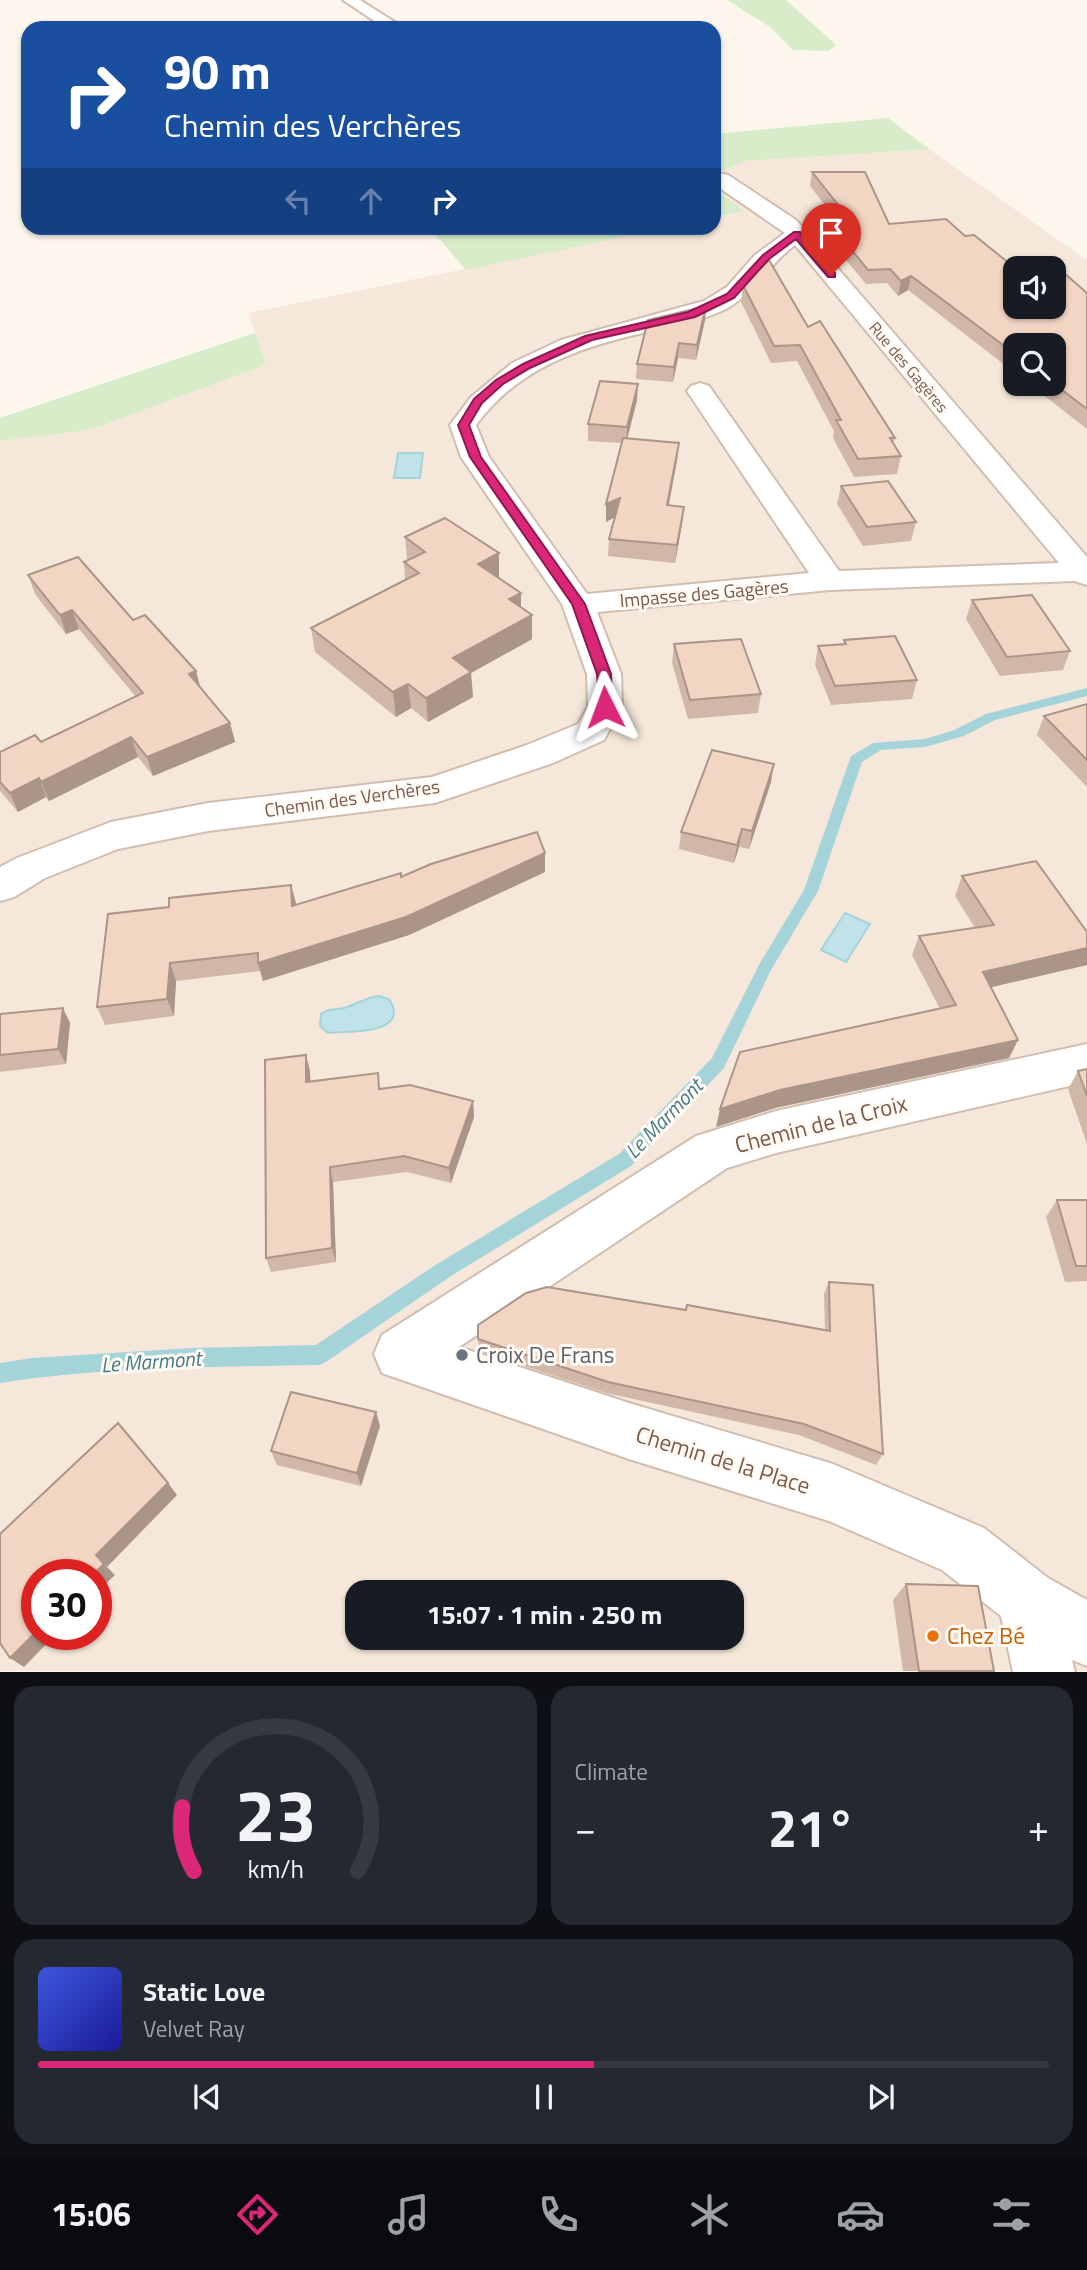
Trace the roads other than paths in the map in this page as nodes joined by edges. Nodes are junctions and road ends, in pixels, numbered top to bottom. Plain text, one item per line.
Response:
1 (350, 0) edge
2 (384, 21) edge
3 (721, 179) edge
4 (797, 234) junction
5 (700, 390) dead end
6 (1084, 574) edge
7 (830, 581) junction
8 (578, 604) junction
9 (0, 886) edge
10 (1087, 1063) edge
11 (401, 1354) joint
12 (1027, 1599) junction
13 (1087, 1635) edge
14 (1044, 1671) edge

1 - 2 street
3 - 4 street, Rue des Gagères
4 - 6 street, Rue des Gagères
4 - 8 street, Chemin des Verchères
5 - 7 street
6 - 7 street, Impasse des Gagères
7 - 8 street, Impasse des Gagères
8 - 9 street, Chemin des Verchères
10 - 11 street, Chemin de la Croix
11 - 12 street, Chemin de la Place
12 - 13 street, Chemin de la Place
12 - 14 street

